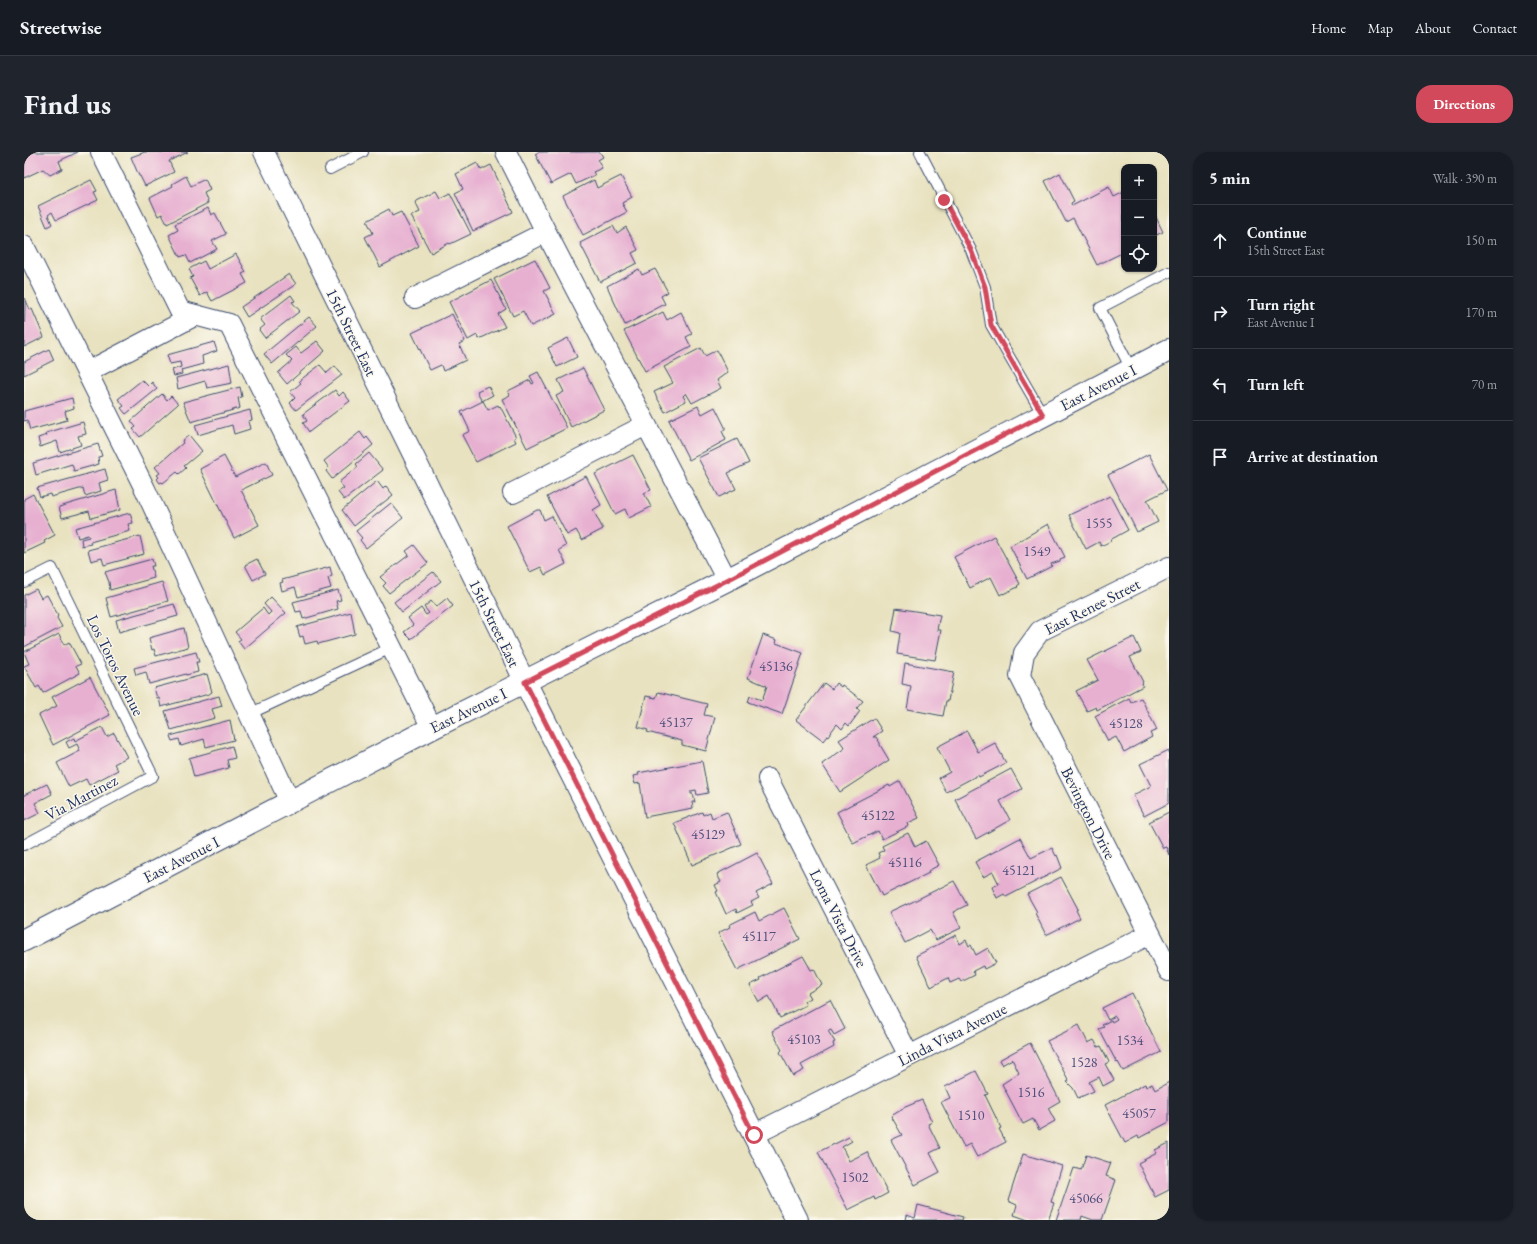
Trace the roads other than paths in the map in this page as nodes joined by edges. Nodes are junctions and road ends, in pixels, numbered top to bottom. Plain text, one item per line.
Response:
1 (101, 152) edge
2 (264, 152) edge
3 (363, 152) edge
4 (506, 152) edge
5 (920, 152) edge
6 (330, 169) dead end
7 (546, 232) junction
8 (24, 246) edge
9 (1169, 272) edge
10 (415, 298) dead end
11 (196, 315) junction
12 (1169, 350) edge
13 (1131, 369) junction
14 (87, 372) junction
15 (1043, 415) junction
16 (646, 425) junction
17 (513, 493) dead end
18 (1169, 568) edge
19 (727, 580) junction
20 (24, 582) edge
21 (391, 648) junction
22 (1024, 653) joint
23 (525, 682) junction
24 (249, 714) junction
25 (432, 728) junction
26 (153, 776) joint
27 (768, 779) dead end
28 (290, 802) junction
29 (24, 844) edge
30 (1150, 934) junction
31 (24, 940) edge
32 (1169, 971) edge
33 (909, 1056) junction
34 (754, 1135) junction
35 (797, 1220) edge

1 - 11 street
2 - 23 street, 15th Street East
3 - 6 lane
4 - 7 street
5 - 15 lane
7 - 10 street
7 - 16 street
8 - 14 street
9 - 13 lane
11 - 14 street
11 - 21 street
12 - 13 main road, East Avenue I
13 - 15 main road, East Avenue I
14 - 24 street
15 - 19 main road, East Avenue I
16 - 17 street
16 - 19 street
18 - 22 street, East Renee Street
19 - 23 main road, East Avenue I
20 - 26 lane, Los Toros Avenue
21 - 24 lane
21 - 25 street
22 - 30 street, Bevington Drive
23 - 25 main road, East Avenue I
23 - 34 main road, 15th Street East
24 - 28 street
25 - 28 main road, East Avenue I
26 - 29 lane, Via Martinez
27 - 33 street, Loma Vista Drive
28 - 31 main road, East Avenue I
30 - 32 street, Bevington Drive
30 - 33 street, Linda Vista Avenue
33 - 34 street, Linda Vista Avenue
34 - 35 main road, 15th Street East

